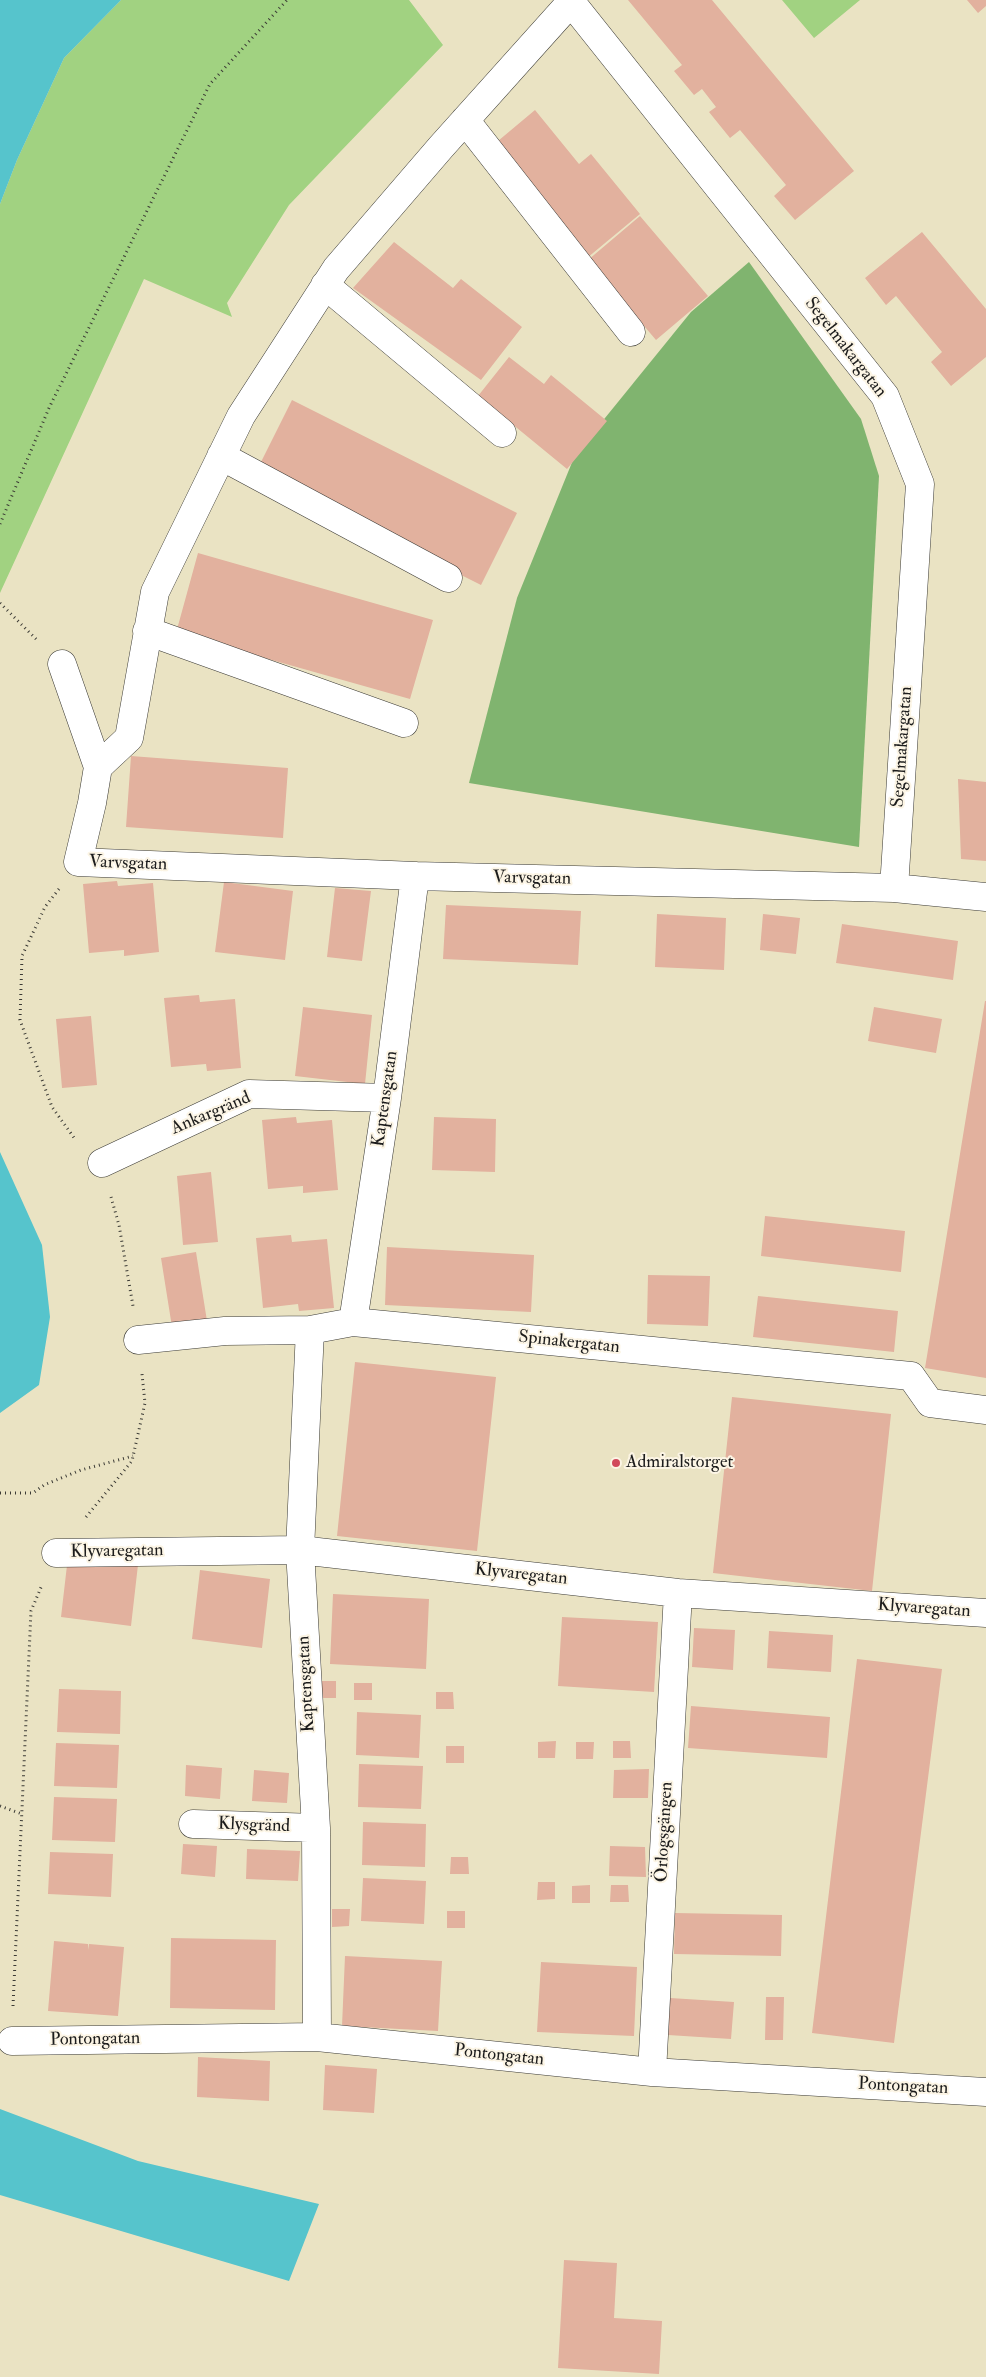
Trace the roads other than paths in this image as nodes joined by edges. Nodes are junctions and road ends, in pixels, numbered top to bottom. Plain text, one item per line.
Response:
1 (465, 120) junction
2 (325, 285) junction
3 (631, 332) dead end
4 (502, 433) dead end
5 (221, 456) junction
6 (448, 578) dead end
7 (147, 631) junction
8 (62, 664) road end
9 (404, 723) dead end
10 (98, 767) junction
11 (415, 876) junction
12 (894, 888) junction
13 (986, 897) edge
14 (386, 1098) junction
15 (102, 1163) road end
16 (353, 1322) junction
17 (310, 1330) junction
18 (138, 1340) road end
19 (986, 1410) edge
20 (300, 1550) junction
21 (56, 1553) road end
22 (678, 1593) junction
23 (986, 1613) edge
24 (193, 1824) dead end
25 (316, 1828) junction
26 (317, 2037) junction
27 (12, 2041) road end
28 (652, 2072) junction
29 (986, 2092) edge

1 - 2 street
1 - 3 street
1 - 12 street, Segelmakargatan
2 - 4 street
2 - 5 street
5 - 6 street
5 - 7 street
7 - 9 street
7 - 10 street
8 - 10 street
10 - 11 street, Varvsgatan
11 - 12 street, Varvsgatan
11 - 14 street, Kaptensgatan
12 - 13 street, Varvsgatan
14 - 15 street, Ankargränd
14 - 16 street, Kaptensgatan
16 - 17 street, Spinakergatan
16 - 19 street, Spinakergatan
17 - 18 street, Spinakergatan
17 - 20 street, Kaptensgatan
20 - 21 street, Klyvaregatan
20 - 22 street, Klyvaregatan
20 - 25 street, Kaptensgatan
22 - 23 street, Klyvaregatan
22 - 28 street, Örlogsgängen
24 - 25 street, Klysgränd
25 - 26 street, Kaptensgatan
26 - 27 street, Pontongatan
26 - 28 street, Pontongatan
28 - 29 street, Pontongatan

